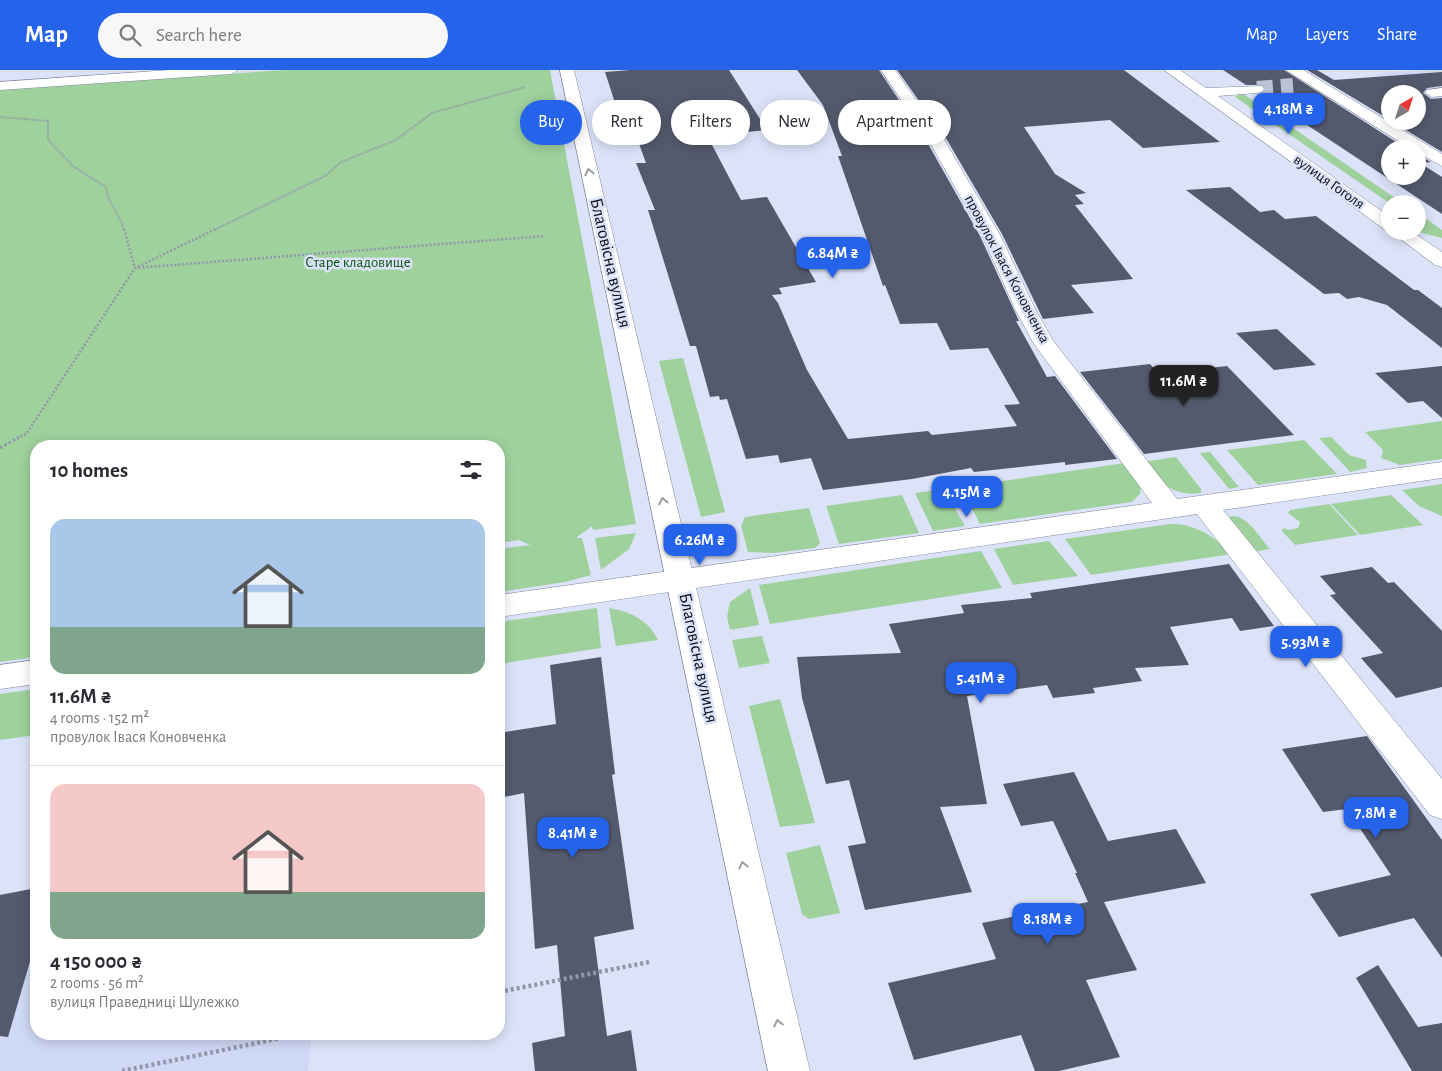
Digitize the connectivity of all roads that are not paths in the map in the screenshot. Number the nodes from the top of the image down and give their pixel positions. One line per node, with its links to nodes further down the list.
1 (231, 70): 7 (street)
2 (567, 70): 19 (street, Благовісна вулиця, one-way to 2)
3 (888, 70): 18 (street, провулок Івася Коновченка)
4 (1171, 70): 10 (street, вулиця Гоголя)
5 (1293, 70): 6 (street)
6 (1315, 84): 8 (street); 11 (street)
7 (0, 86)
8 (1293, 86)
9 (1257, 89): 10 (street)
10 (1203, 93): 12 (street, вулиця Гоголя)
11 (1442, 161)
12 (1381, 219)
13 (1417, 240): 14 (street)
14 (1433, 248): 15 (street)
15 (1442, 261)
16 (1442, 470): 17 (street)
17 (1204, 505): 18 (street); 23 (street)
18 (1170, 509): 19 (street)
19 (681, 580): 20 (street); 24 (street, Благовісна вулиця, one-way to 19)
20 (505, 605)
21 (30, 673): 22 (street)
22 (0, 677)
23 (1442, 804)
24 (789, 1071)

